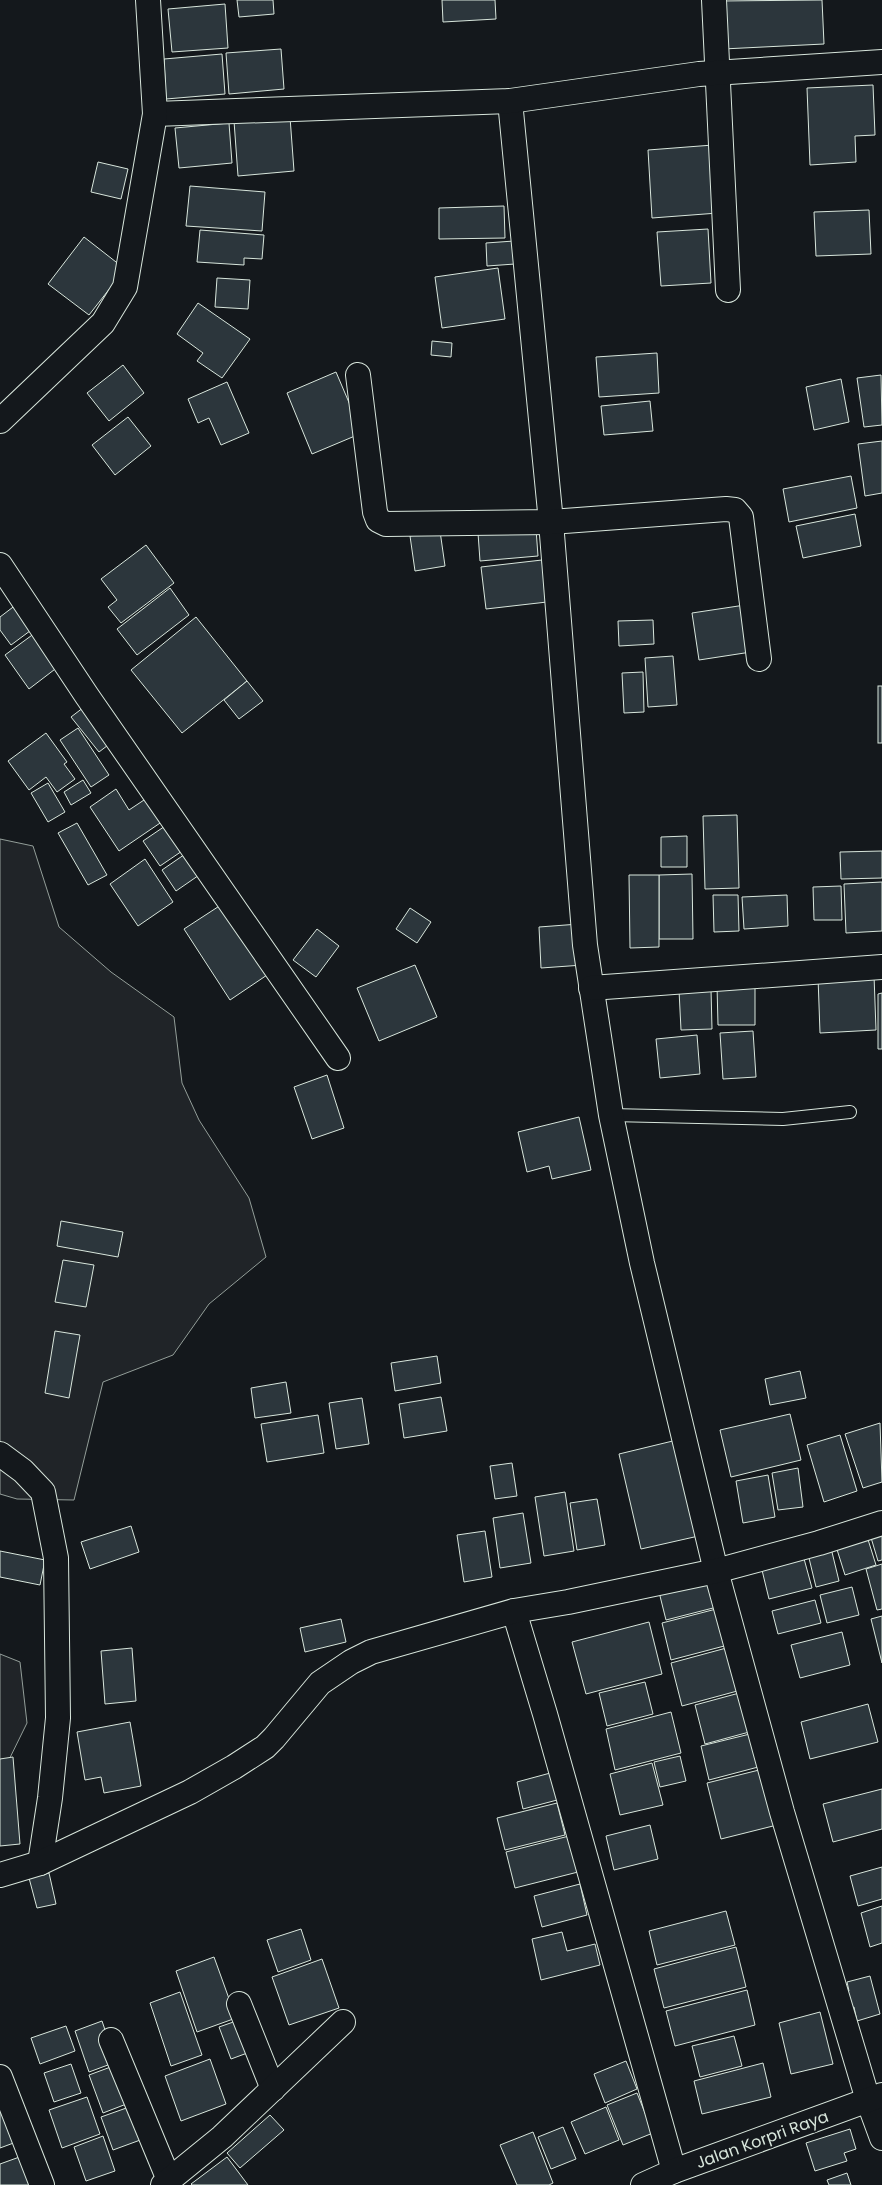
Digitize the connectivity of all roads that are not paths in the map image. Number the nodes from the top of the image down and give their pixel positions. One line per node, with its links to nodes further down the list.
1 (148, 0): 6 (street)
2 (714, 0): 4 (street)
3 (882, 62): 4 (street)
4 (718, 73): 5 (street); 7 (street)
5 (510, 100): 6 (street); 10 (street)
6 (155, 114): 9 (street)
7 (728, 290)
8 (358, 375): 10 (street)
9 (0, 421)
10 (551, 522): 12 (street); 14 (street)
11 (0, 565): 15 (street)
12 (759, 659)
13 (882, 967): 14 (street)
14 (591, 988): 17 (street)
15 (338, 1058)
16 (850, 1112): 17 (lane)
17 (611, 1115): 20 (street)
18 (0, 1454): 22 (street)
19 (882, 1524): 20 (street)
20 (716, 1571): 21 (street); 29 (street)
21 (514, 1611): 22 (street); 31 (street)
22 (40, 1863): 23 (street)
23 (0, 1875)
24 (239, 2004): 28 (street)
25 (343, 2022): 28 (street)
26 (111, 2040): 32 (street)
27 (0, 2077): 33 (street)
28 (272, 2089): 32 (street)
29 (875, 2098): 30 (street); 31 (street, Jalan Korpri Raya)
30 (882, 2138)
31 (674, 2171): 34 (street, Jalan Korpri Raya)
32 (166, 2183)
33 (42, 2185)
34 (643, 2185)

